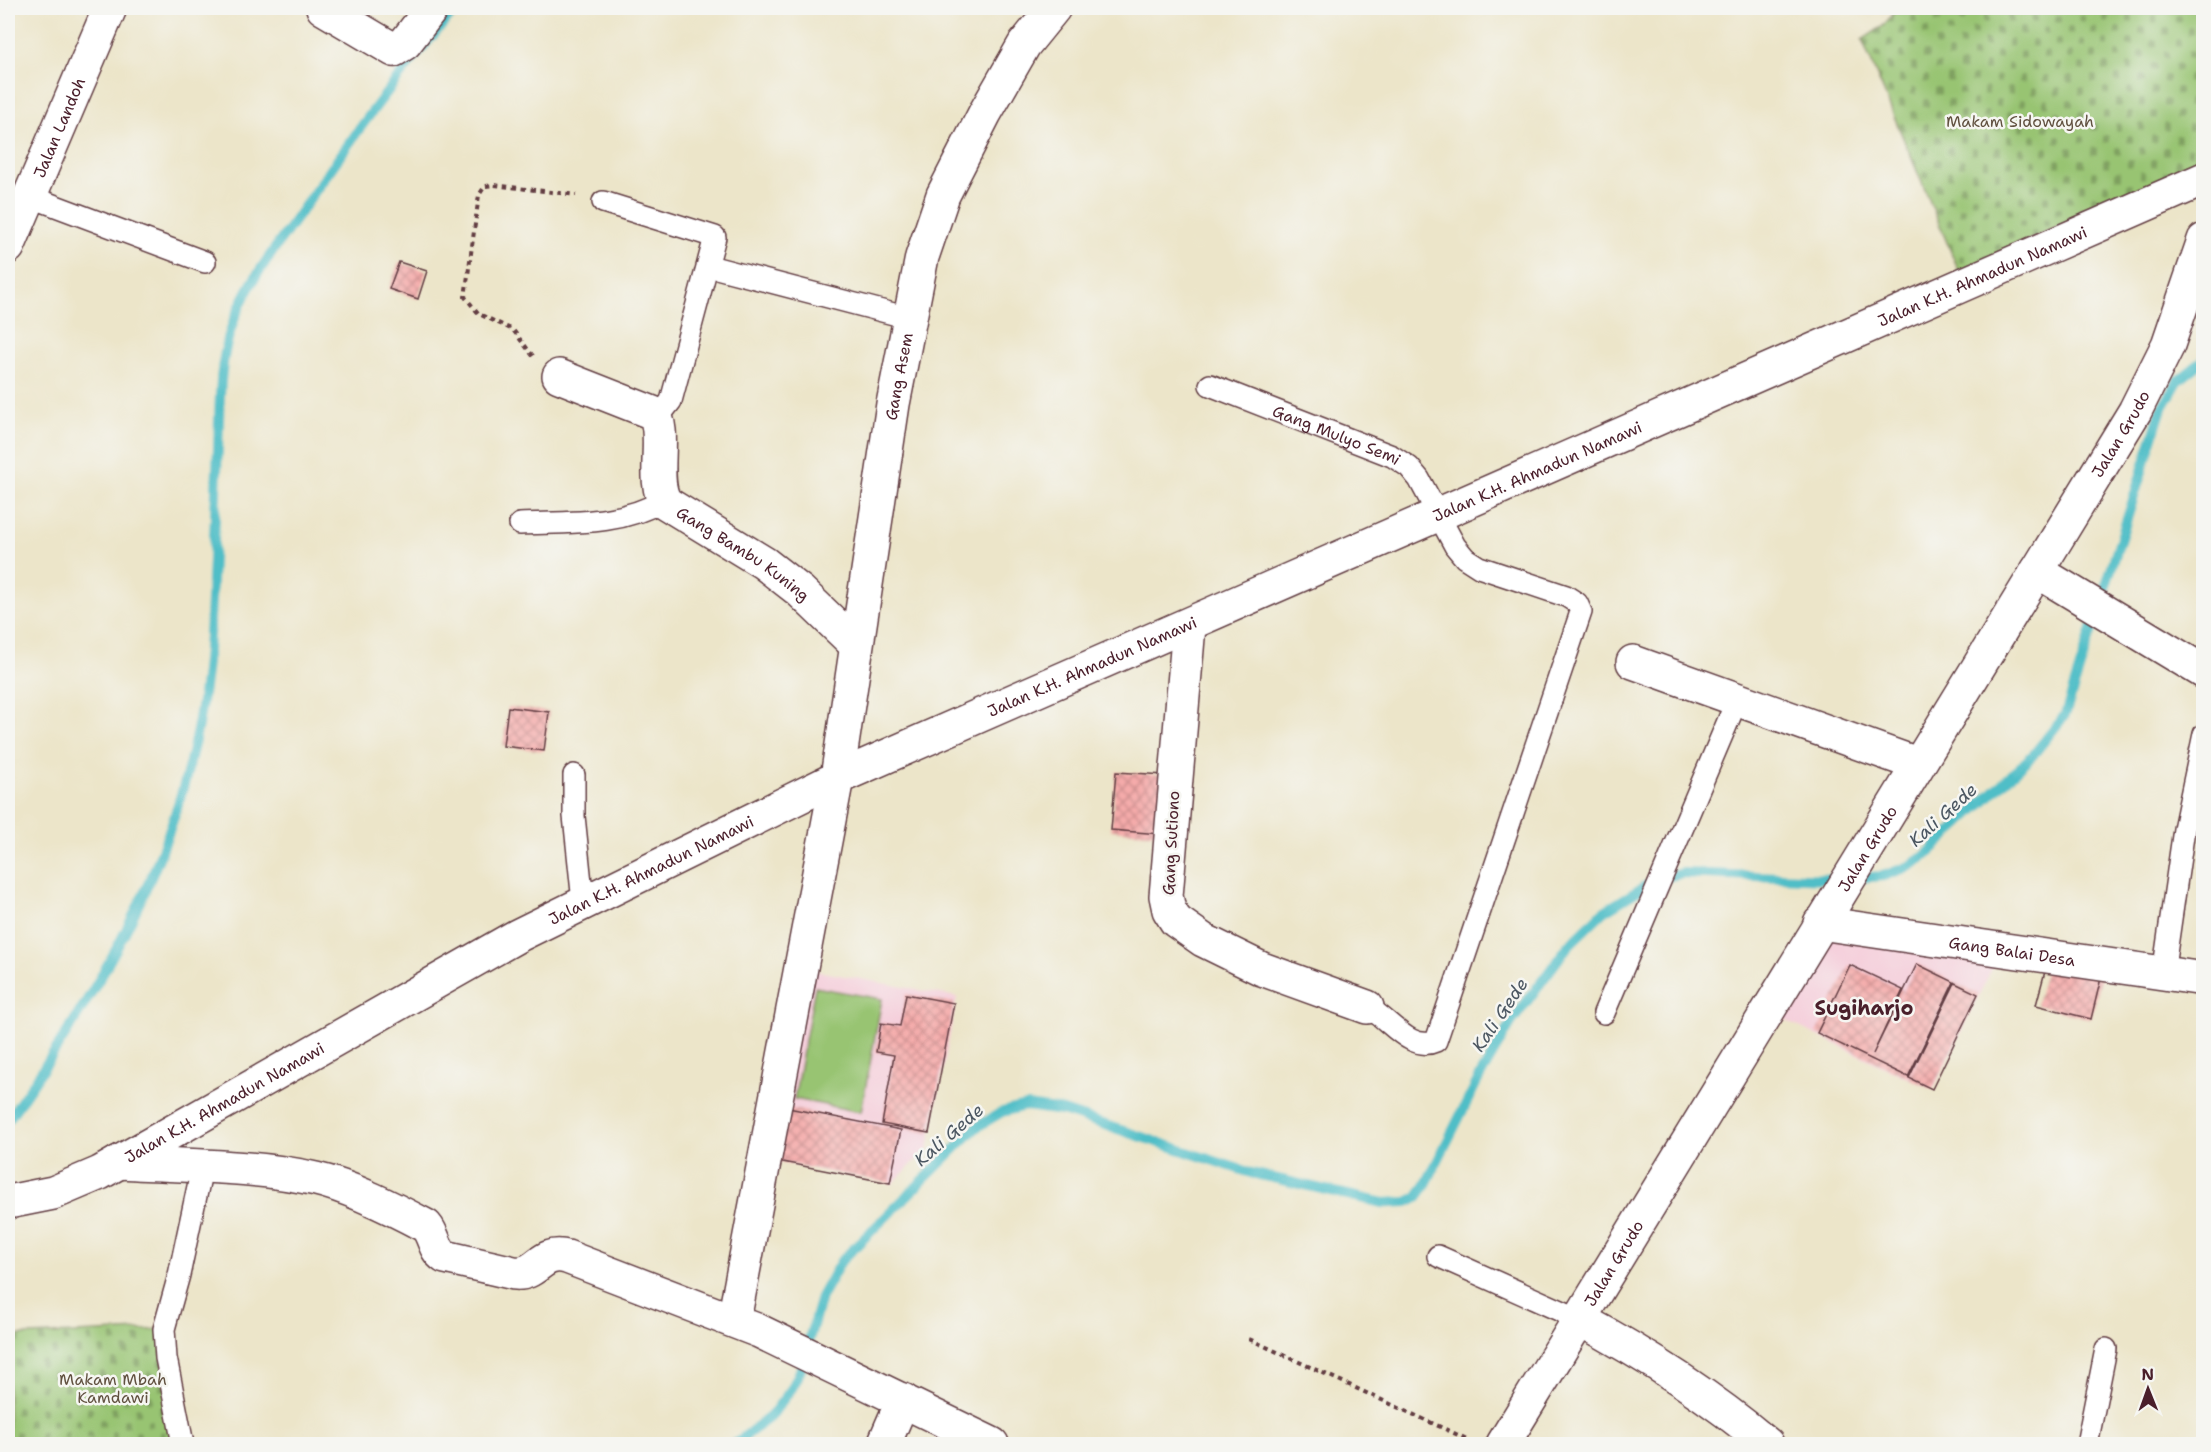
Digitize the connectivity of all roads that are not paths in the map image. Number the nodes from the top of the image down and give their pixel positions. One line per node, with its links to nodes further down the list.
1 (110, 8): 6 (street, Jalan Landoh)
2 (323, 8): 3 (street)
3 (432, 8)
4 (1054, 8): 12 (street, Gang Asem)
5 (2204, 179): 17 (street, Jalan K.H. Ahmadun Namawi)
6 (29, 196): 9 (street, Jalan Landoh); 10 (lane)
7 (603, 202): 11 (lane)
8 (2204, 240): 19 (street, Jalan Grudo)
9 (8, 247)
10 (205, 262)
11 (709, 266): 12 (lane); 15 (lane)
12 (909, 318): 21 (street, Gang Asem)
13 (559, 376): 15 (street)
14 (1210, 385): 17 (lane, Gang Mulyo Semi)
15 (656, 420): 16 (street, Gang Bambu Kuning)
16 (664, 500): 18 (lane); 21 (street, Gang Bambu Kuning)
17 (1439, 516): 20 (street, Jalan K.H. Ahmadun Namawi); 33 (lane, Gang Mulyo Semi)
18 (520, 524)
19 (2037, 571): 23 (street); 26 (street, Jalan Grudo)
20 (1189, 626): 28 (street, Jalan K.H. Ahmadun Namawi); 33 (street, Gang Sutiono)
21 (855, 644): 28 (street, Gang Asem)
22 (1633, 662): 24 (street)
23 (2204, 672)
24 (1737, 700): 26 (street); 34 (lane)
25 (2204, 734): 31 (lane)
26 (1917, 764): 30 (street, Jalan Grudo)
27 (573, 776): 29 (lane)
28 (837, 778): 29 (street, Jalan K.H. Ahmadun Namawi); 40 (street, Gang Asem)
29 (583, 902): 35 (street, Jalan K.H. Ahmadun Namawi)
30 (1828, 910): 31 (street, Gang Balai Desa); 39 (street, Jalan Grudo)
31 (2163, 974): 32 (street, Gang Balai Desa)
32 (2204, 979)
33 (1367, 1007)
34 (1604, 1013)
35 (119, 1162): 36 (street); 37 (street, Jalan K.H. Ahmadun Namawi)
36 (202, 1168): 40 (street); 43 (lane)
37 (8, 1202)
38 (1438, 1256): 39 (lane)
39 (1578, 1319): 46 (street, Jalan Grudo); 47 (street)
40 (734, 1320): 42 (street)
41 (2106, 1349): 48 (lane)
42 (903, 1400): 44 (street); 45 (street)
43 (183, 1444)
44 (884, 1444)
45 (992, 1444)
46 (1503, 1444)
47 (1767, 1444)
48 (2088, 1444)

